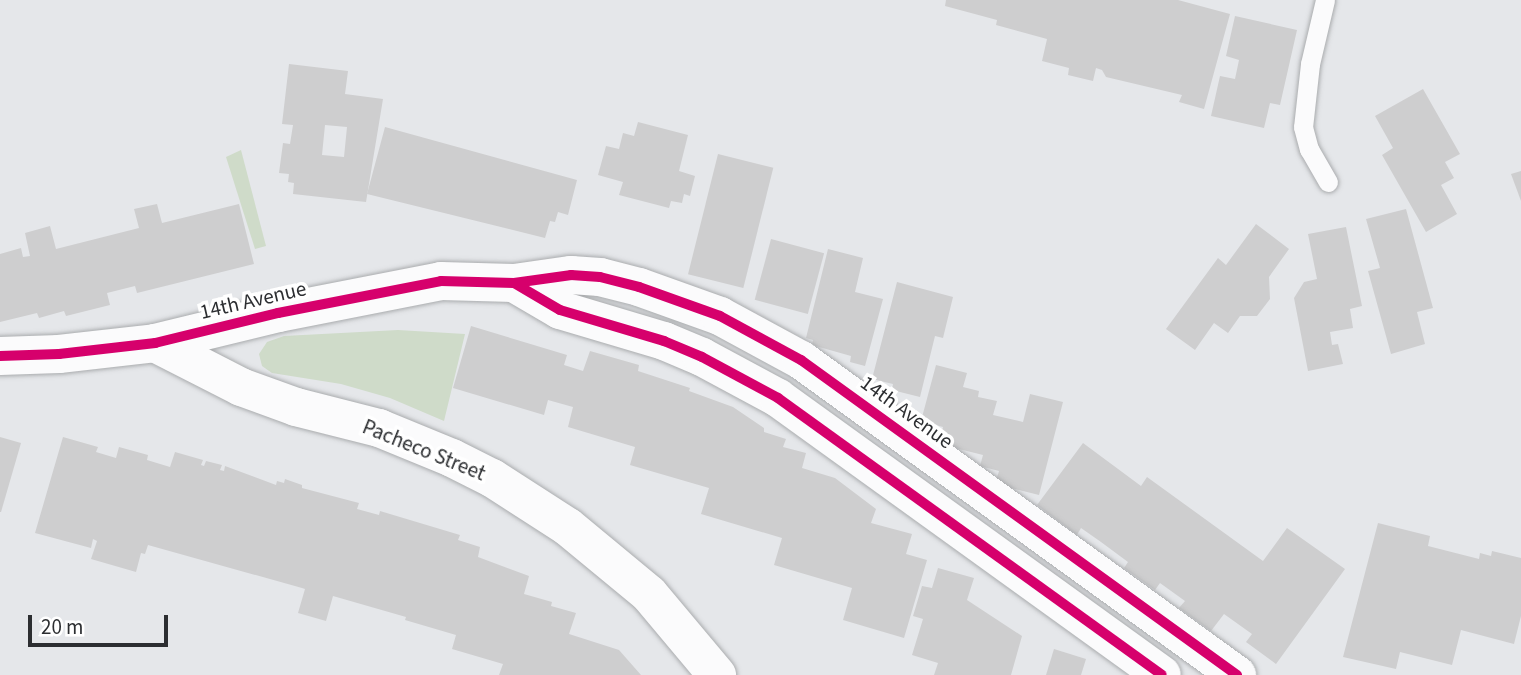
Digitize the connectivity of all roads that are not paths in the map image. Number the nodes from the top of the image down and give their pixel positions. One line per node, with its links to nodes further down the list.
1 (1325, 0): 2 (lane)
2 (1328, 182)
3 (514, 283): 4 (street, 14th Avenue); 7 (street, 14th Avenue); 8 (street, 14th Avenue)
4 (155, 343): 5 (street, 14th Avenue); 6 (street, Pacheco Street)
5 (0, 356)
6 (717, 675)
7 (1161, 675)
8 (1237, 675)

